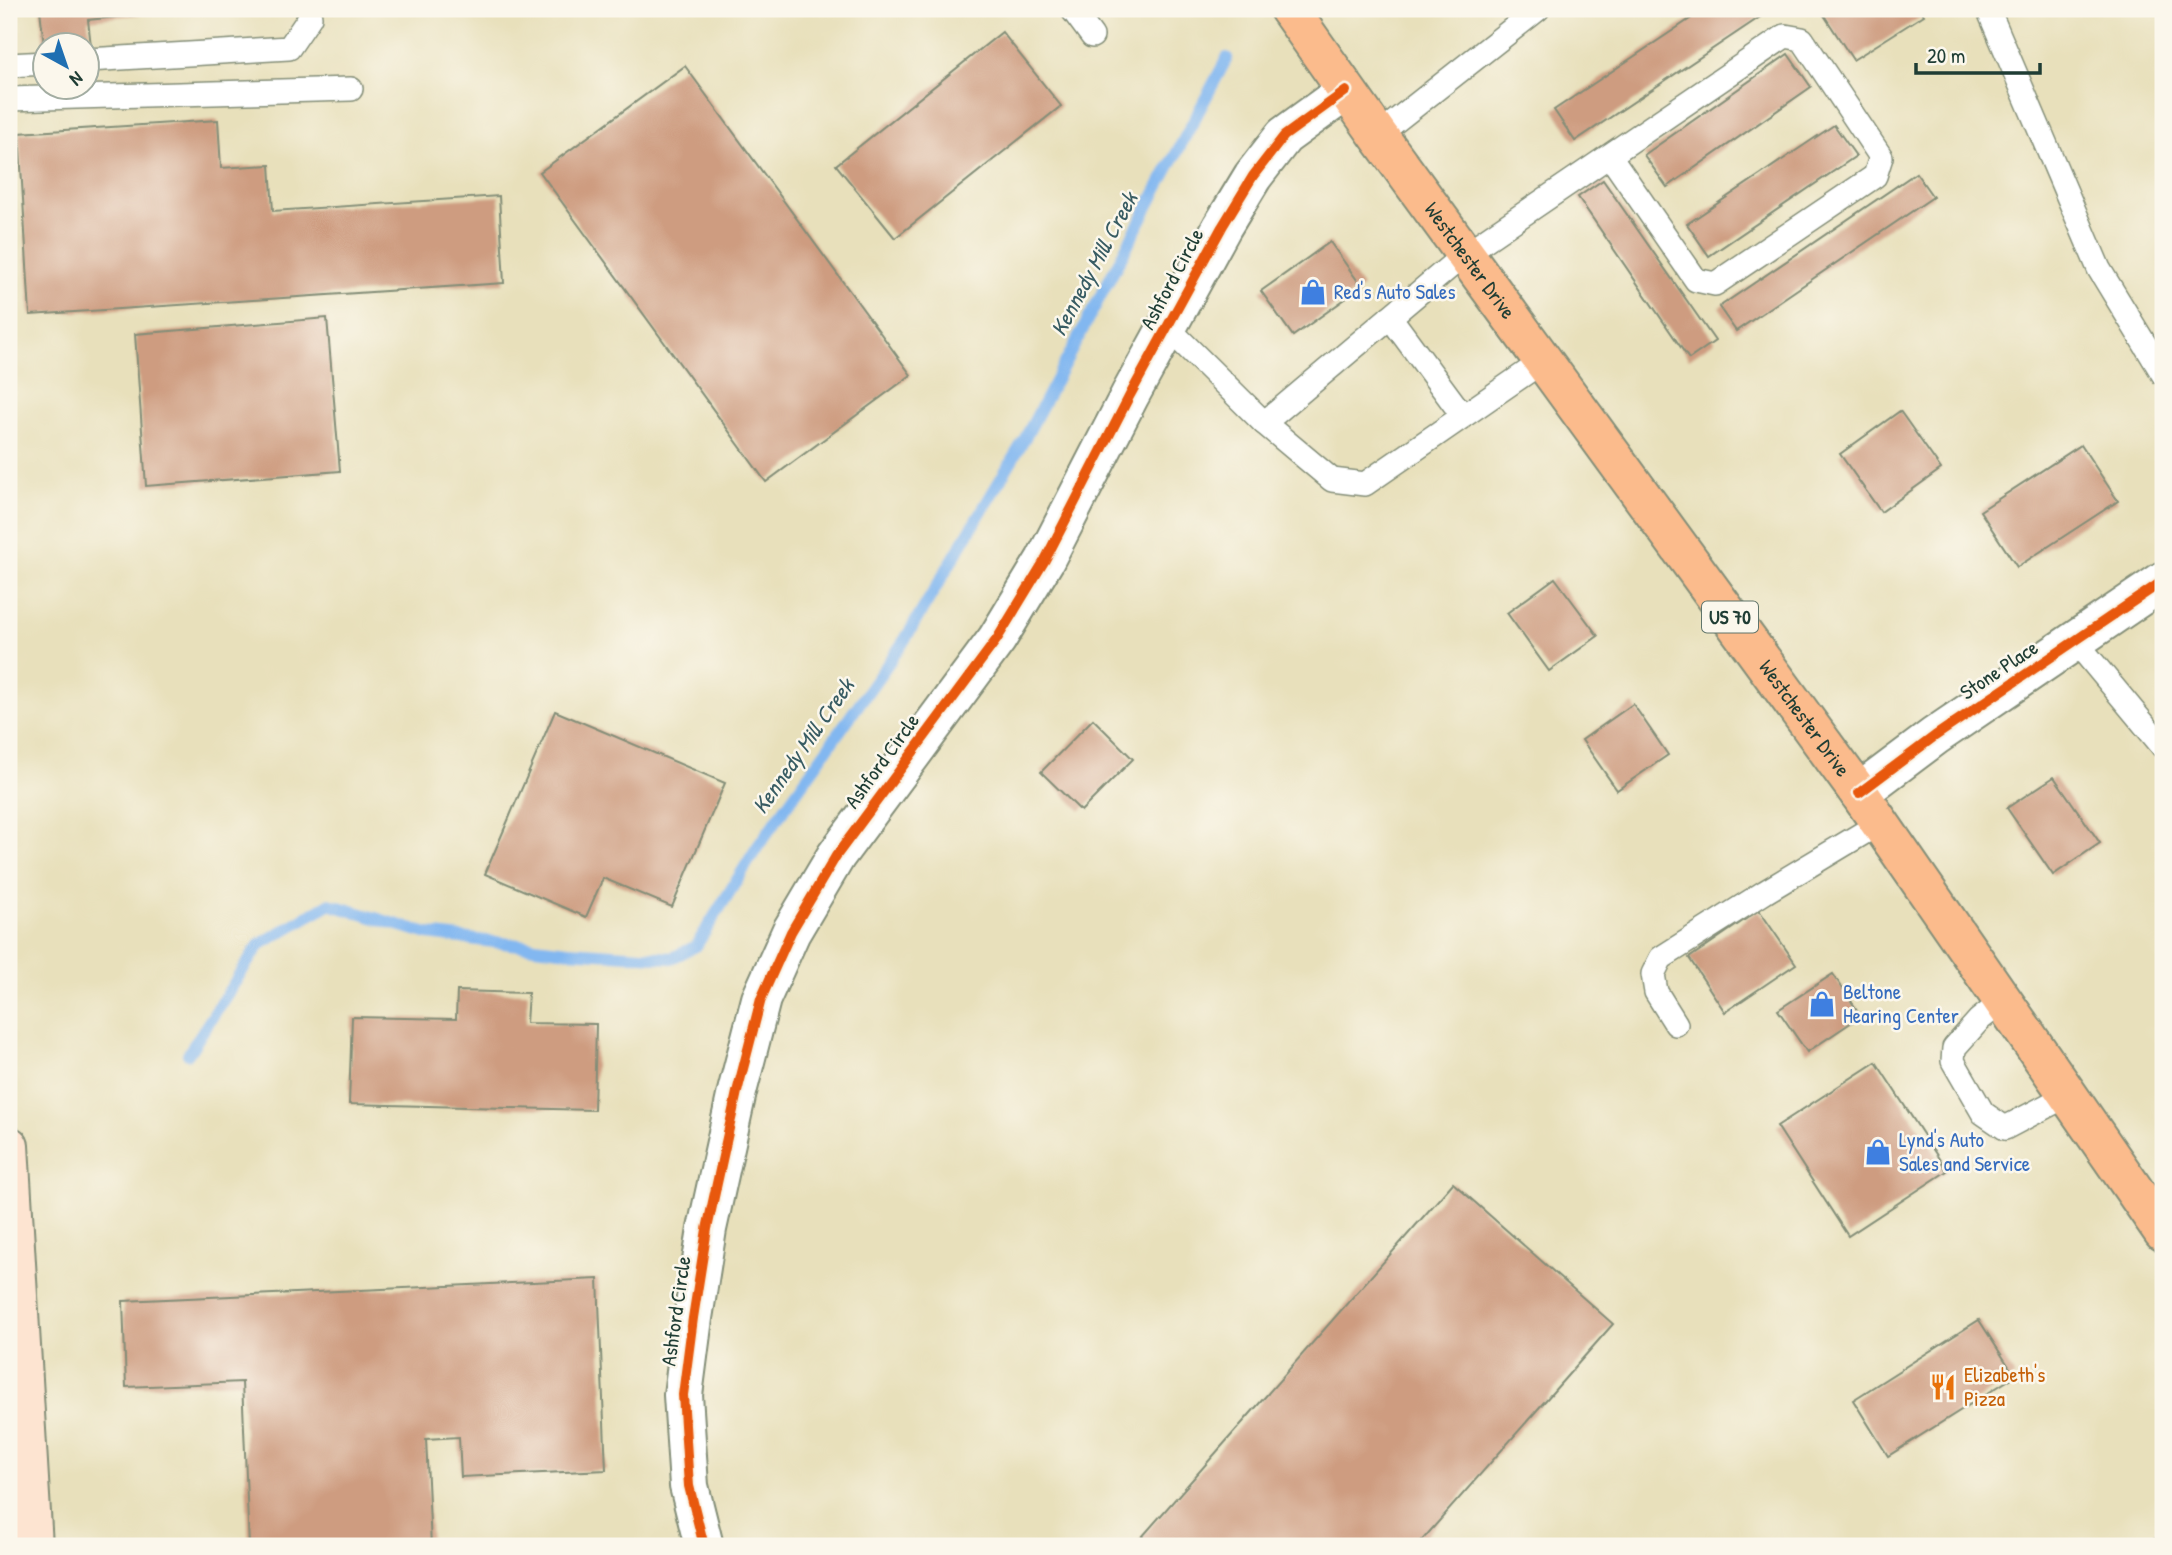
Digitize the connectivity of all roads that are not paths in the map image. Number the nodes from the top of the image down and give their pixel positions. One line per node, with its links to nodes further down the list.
1 (309, 9): 7 (lane)
2 (1072, 9): 6 (lane)
3 (1289, 9): 11 (main road, Westchester Drive / US 70)
4 (1538, 9): 13 (lane)
5 (1988, 9): 19 (lane)
6 (1092, 36)
7 (102, 59)
8 (32, 64): 9 (lane)
9 (9, 65)
10 (351, 89): 12 (lane)
11 (1346, 91): 13 (main road, Westchester Drive / US 70); 17 (street, Ashford Circle)
12 (9, 99)
13 (1378, 135): 15 (main road, Westchester Drive / US 70)
14 (1610, 156): 14 (lane); 15 (lane)
15 (1465, 254): 16 (lane); 18 (main road, Westchester Drive / US 70)
16 (1390, 317): 20 (lane); 21 (lane)
17 (1168, 328): 21 (lane); 33 (street, Ashford Circle)
18 (1543, 361): 20 (lane); 25 (main road, Westchester Drive / US 70)
19 (2163, 374)
20 (1463, 416): 21 (lane)
21 (1264, 423)
22 (2163, 581): 23 (street, Stone Place)
23 (2076, 642): 24 (lane); 25 (street, Stone Place)
24 (2163, 747)
25 (1859, 793): 26 (main road, Westchester Drive / US 70)
26 (1880, 823): 27 (main road, Westchester Drive / US 70); 28 (lane)
27 (2003, 1001): 29 (main road, Westchester Drive / US 70); 29 (lane)
28 (1676, 1024)
29 (2068, 1095): 31 (main road, Westchester Drive / US 70)
30 (9, 1146): 32 (main road)
31 (2163, 1232)
32 (33, 1546)
33 (704, 1546)

